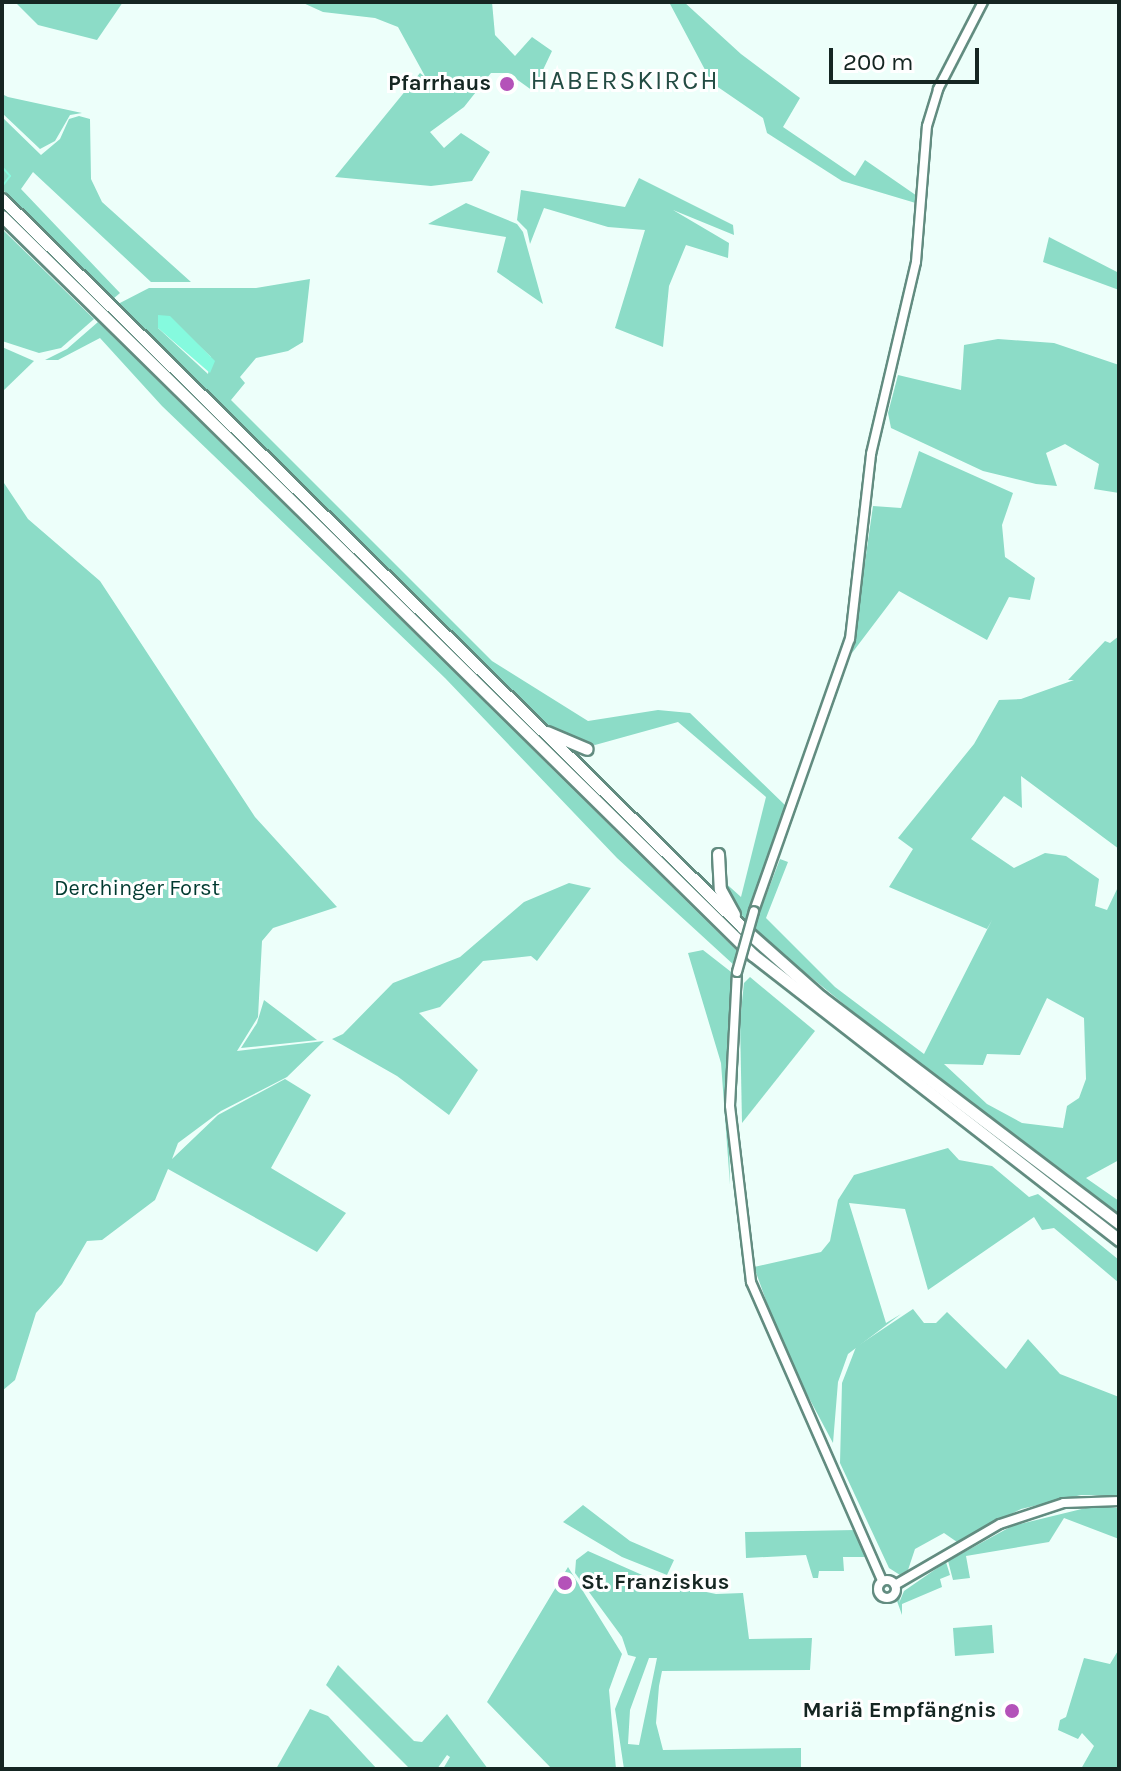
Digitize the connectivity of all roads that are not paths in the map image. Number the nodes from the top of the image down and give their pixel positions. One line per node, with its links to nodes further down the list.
1 (983, 2): 11 (main road, bridge)
2 (2, 199): 4 (highway)
3 (2, 216): 9 (highway)
4 (533, 724): 5 (highway); 7 (highway)
5 (587, 749)
6 (718, 854): 7 (highway)
7 (743, 928): 8 (highway)
8 (1119, 1223)
9 (1119, 1240)
10 (1119, 1501): 12 (main road)
11 (882, 1580): 12 (main road); 12 (main road)
12 (895, 1585)

